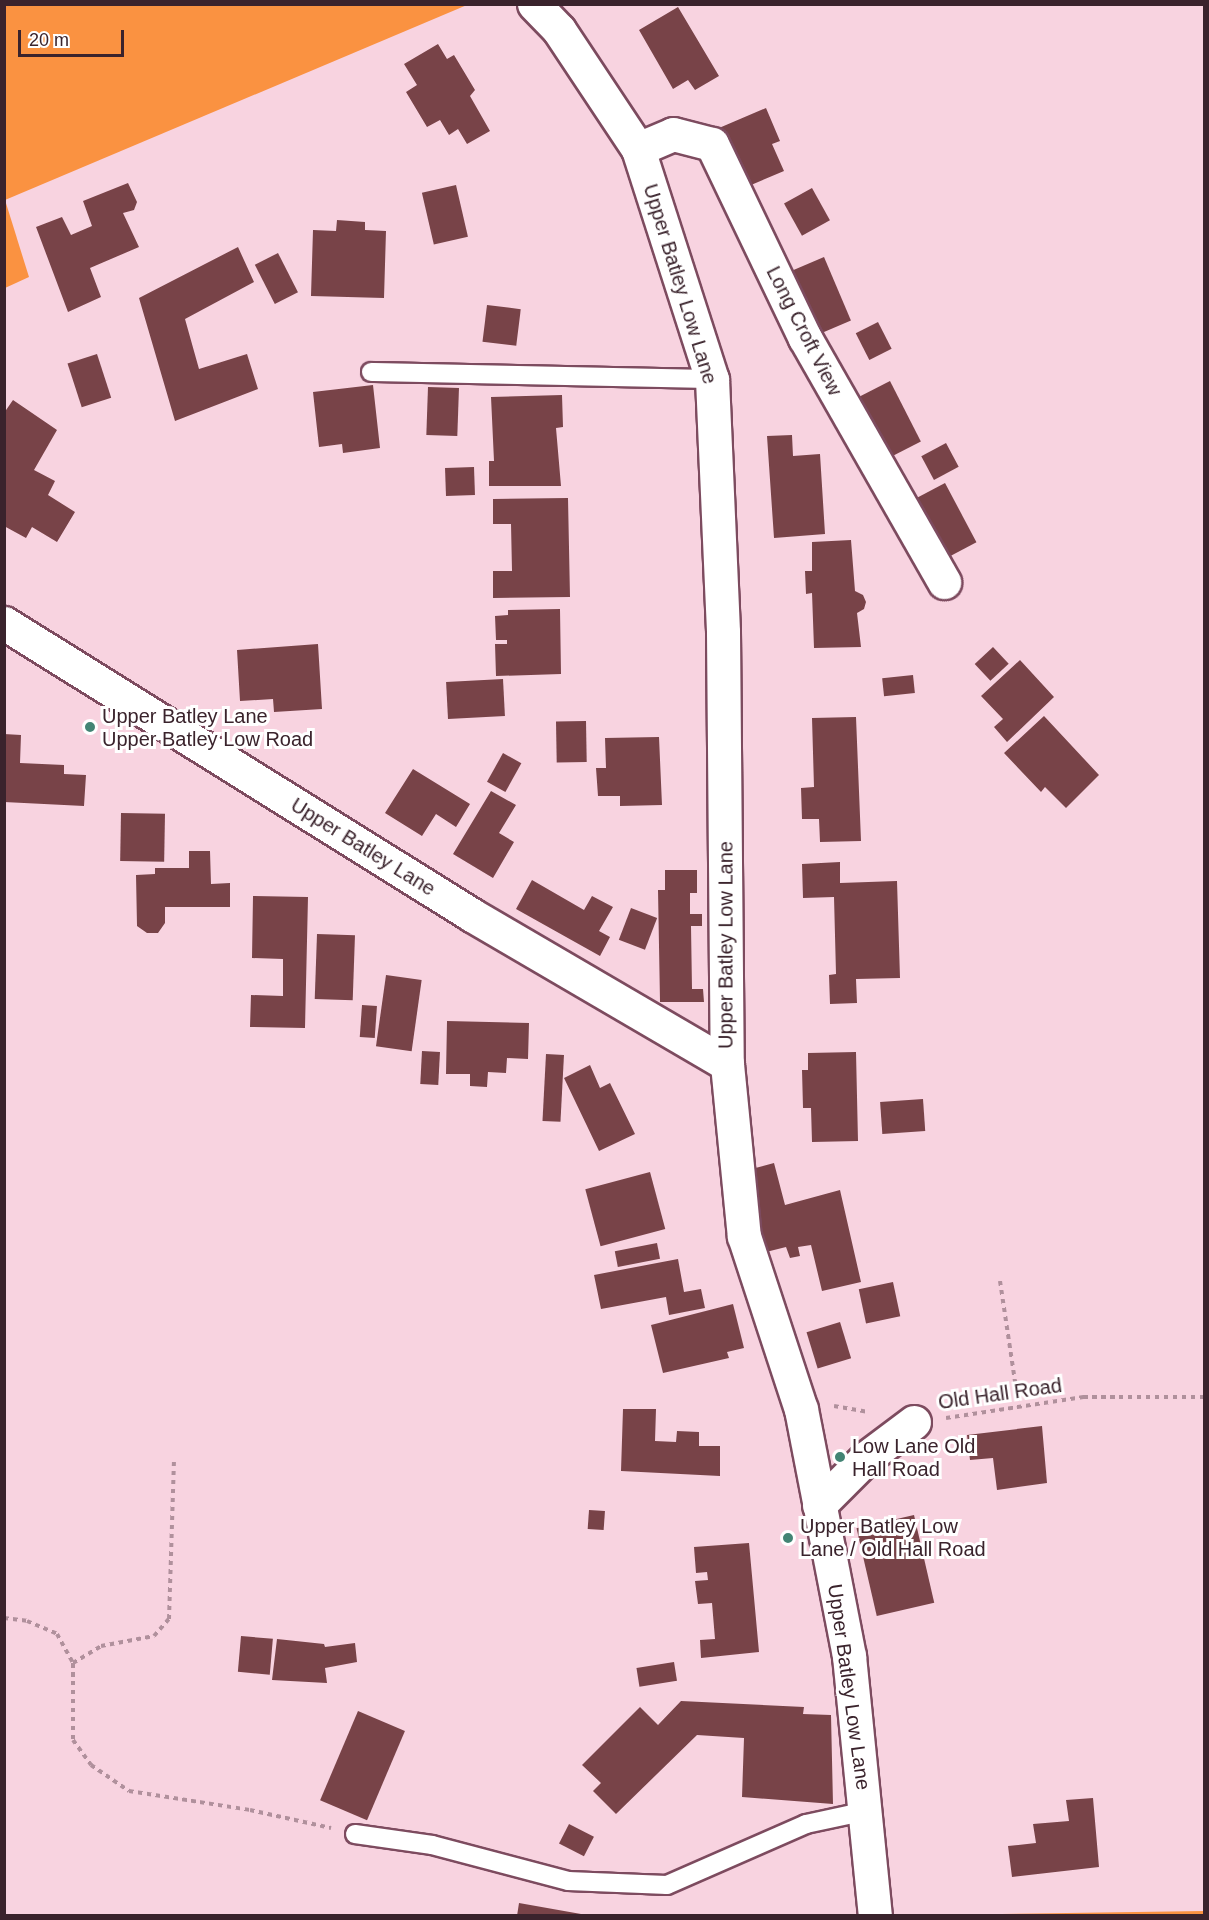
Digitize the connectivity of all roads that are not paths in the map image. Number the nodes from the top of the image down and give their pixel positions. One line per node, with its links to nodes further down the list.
1 (534, 4): 2 (street, Upper Batley Low Lane)
2 (638, 149): 4 (street, Upper Batley Low Lane); 5 (street, Long Croft View)
3 (370, 372): 4 (lane)
4 (712, 379): 7 (street, Upper Batley Low Lane)
5 (944, 582)
6 (4, 623): 7 (street, Upper Batley Lane)
7 (727, 1064): 9 (street, Upper Batley Low Lane)
8 (914, 1422): 9 (street)
9 (819, 1505): 10 (street, Upper Batley Low Lane)
10 (866, 1811): 11 (lane); 12 (street, Upper Batley Low Lane)
11 (355, 1834)
12 (875, 1916)

